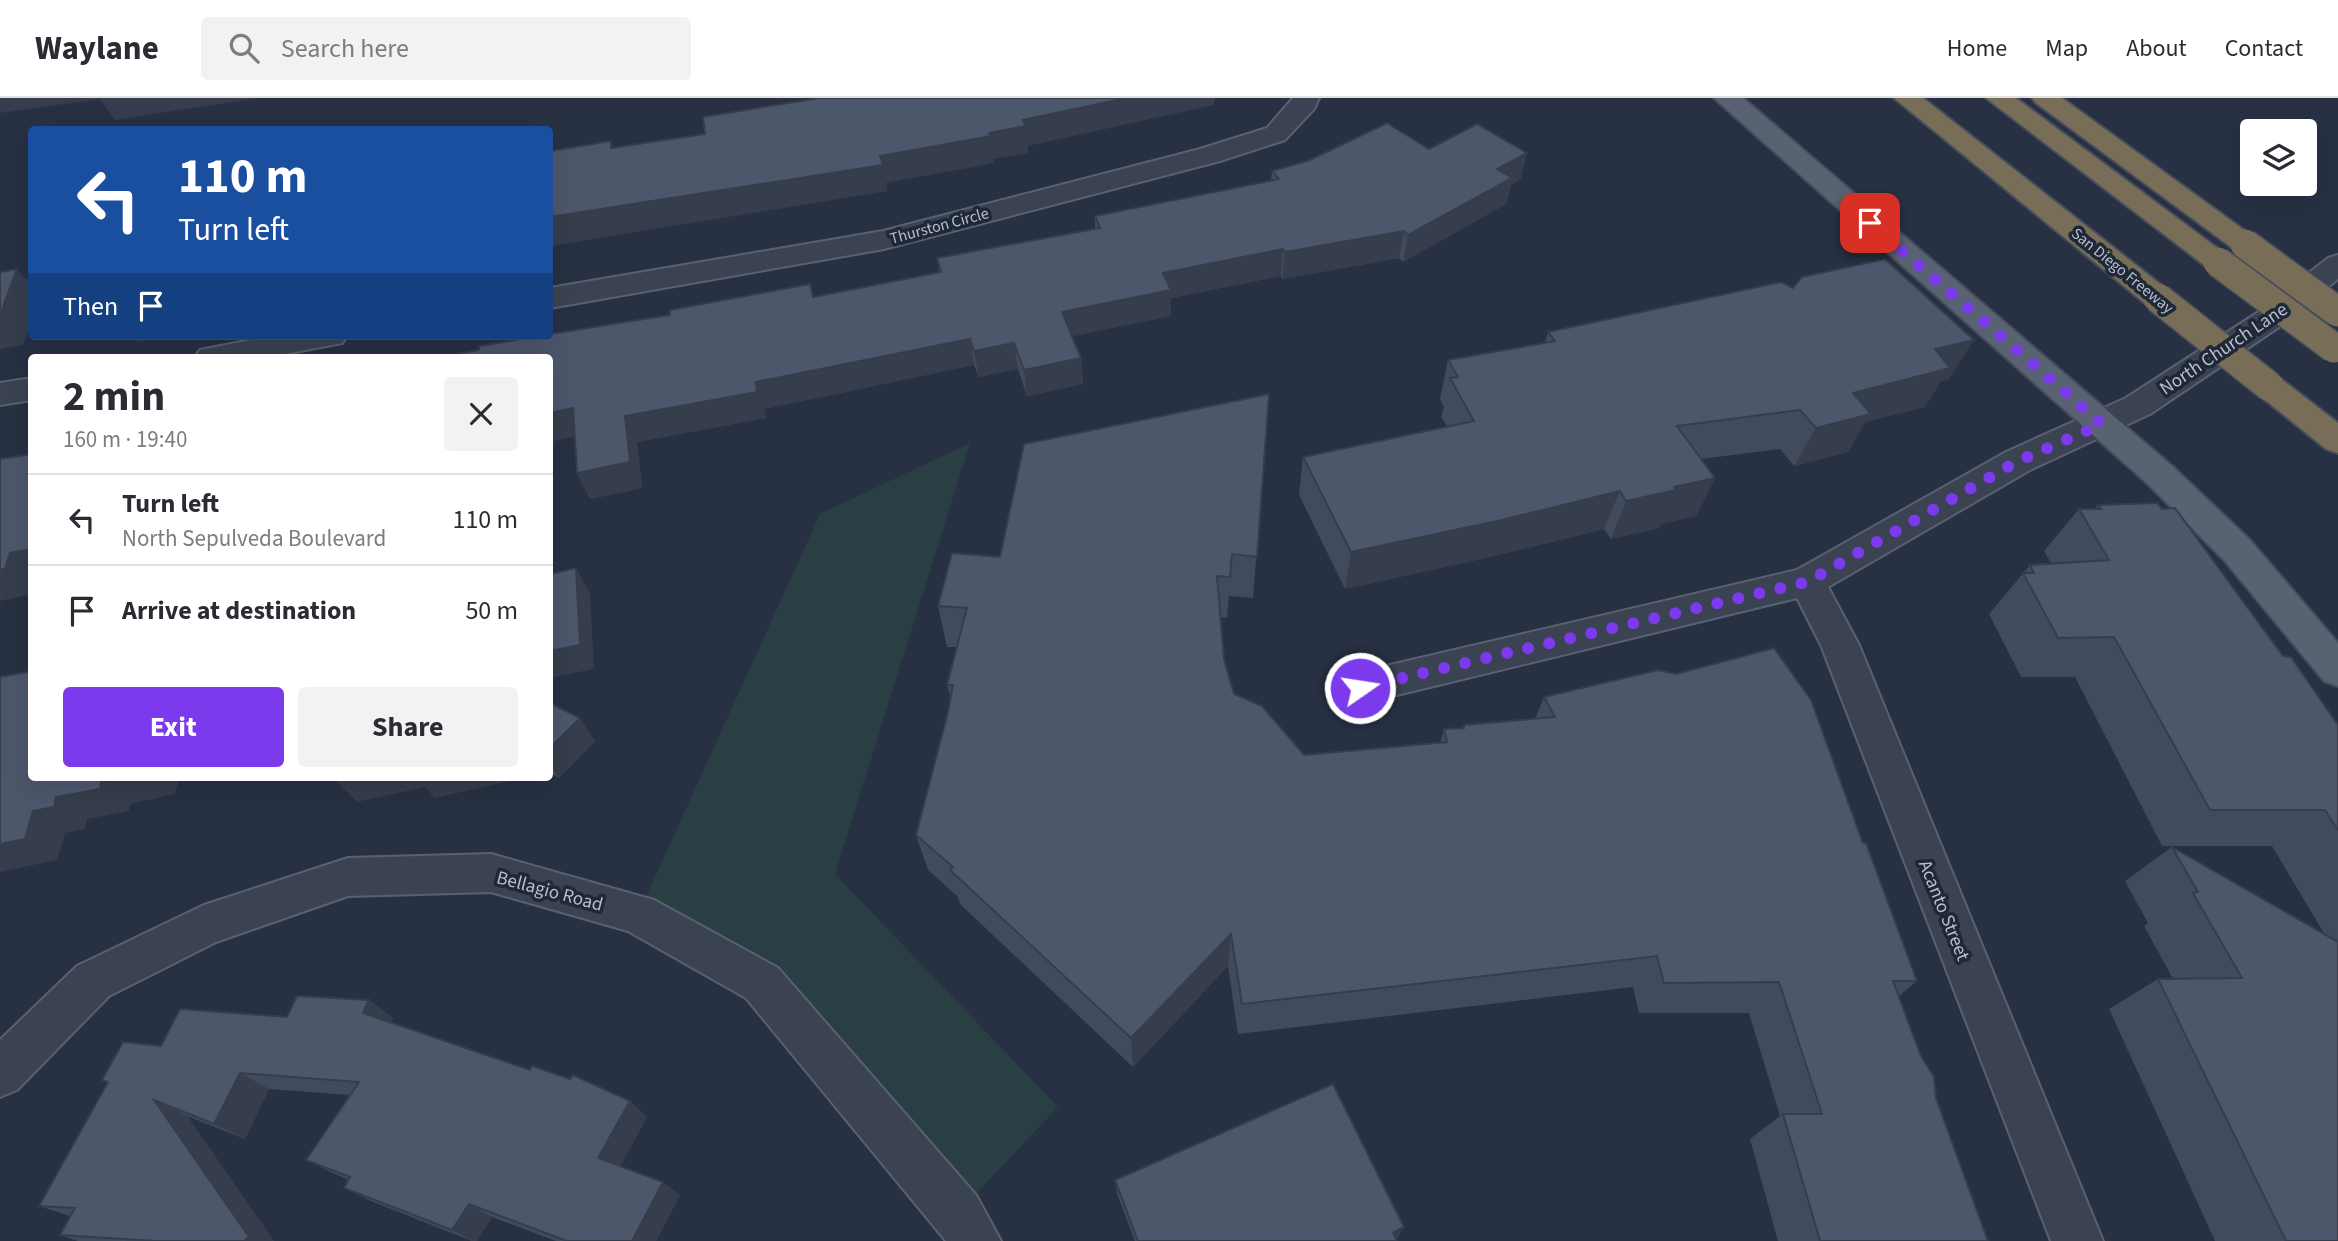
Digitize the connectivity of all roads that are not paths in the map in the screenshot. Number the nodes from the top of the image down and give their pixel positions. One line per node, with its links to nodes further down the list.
1 (1306, 98): 7 (street, Thurston Circle)
2 (1727, 98): 14 (main road)
3 (1907, 98): 15 (highway, San Diego Freeway, bridge)
4 (1999, 98): 10 (highway, bridge)
5 (2045, 98): 8 (highway, bridge)
6 (2338, 264): 14 (street, North Church Lane)
7 (553, 297)
8 (2338, 312)
9 (308, 340): 11 (street)
10 (2336, 349)
11 (228, 354)
12 (28, 389): 13 (street)
13 (0, 394)
14 (2102, 424): 16 (street, North Church Lane); 17 (main road)
15 (2338, 441)
16 (1807, 582): 18 (street, North Church Lane); 21 (street, Acanto Street)
17 (2338, 670)
18 (1360, 688)
19 (0, 1073): 20 (street, Bellagio Road)
20 (975, 1241)
21 (2077, 1241)

